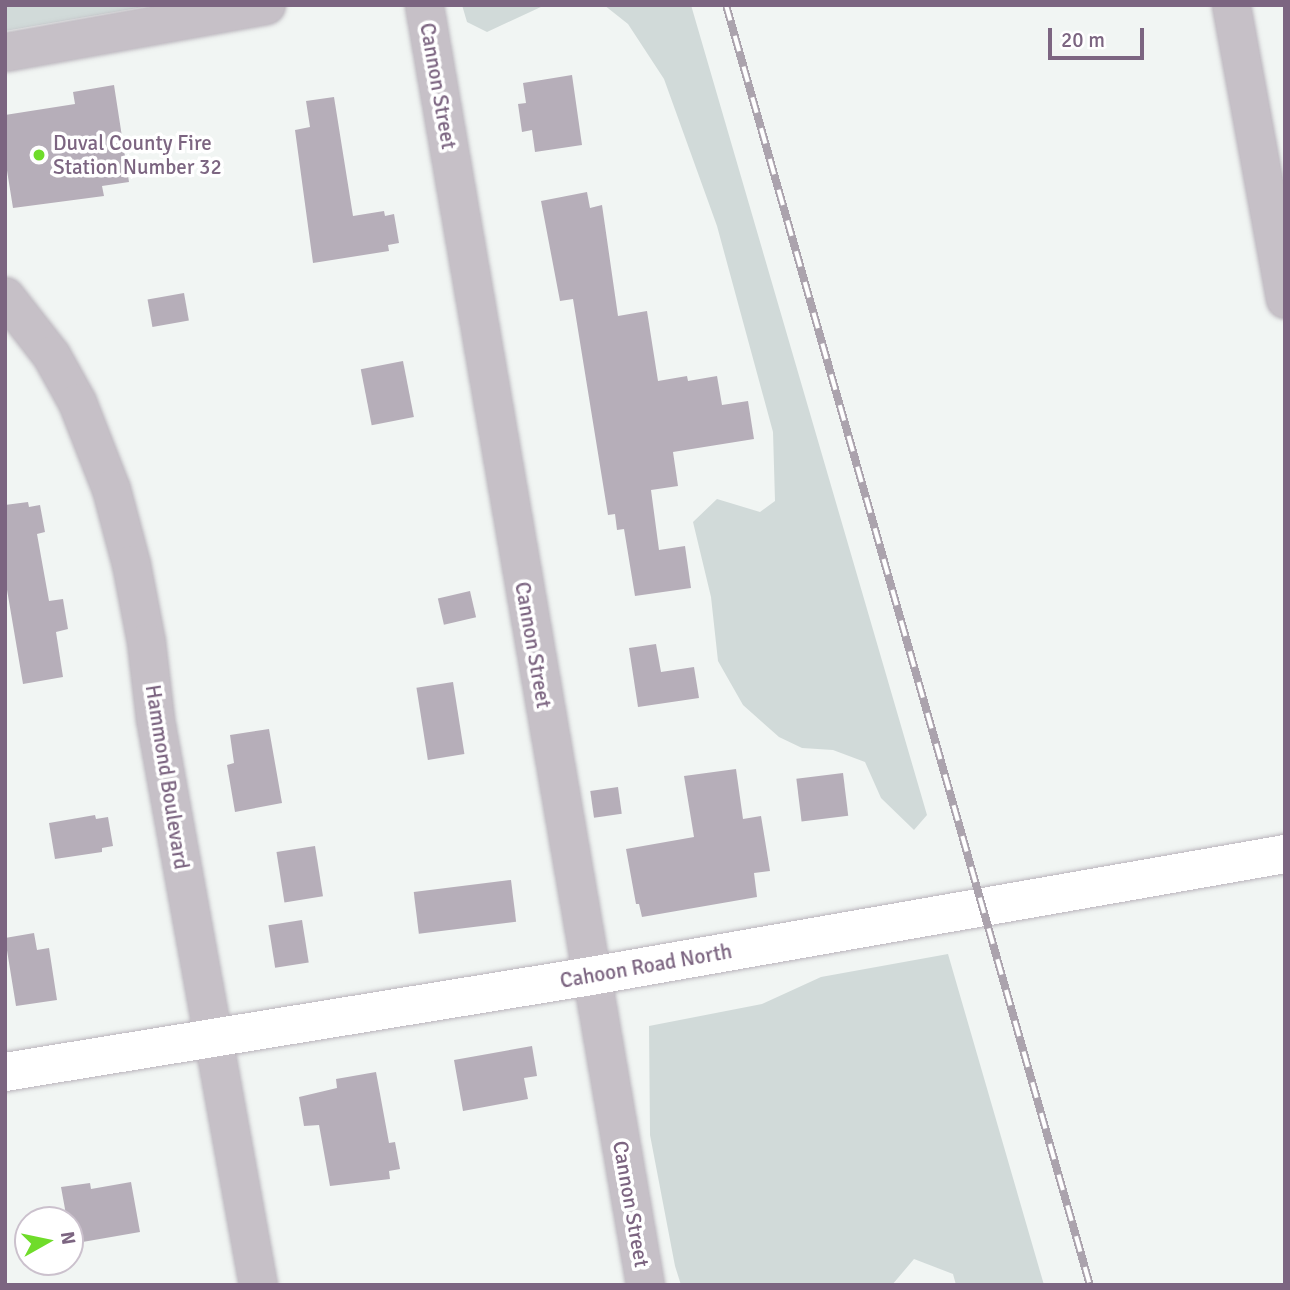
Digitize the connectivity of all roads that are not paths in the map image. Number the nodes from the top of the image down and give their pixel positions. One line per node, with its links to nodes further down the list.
1 (266, 5): 4 (street)
2 (424, 5): 8 (street, Cannon Street)
3 (1231, 5): 6 (street)
4 (5, 52)
5 (5, 296): 9 (street, Hammond Boulevard)
6 (1285, 299)
7 (1285, 854): 8 (main road, Cahoon Road North)
8 (591, 976): 9 (main road, Cahoon Road North); 12 (street, Cannon Street)
9 (212, 1038): 10 (main road, Cahoon Road North); 11 (street, Hammond Boulevard)
10 (5, 1072)
11 (258, 1285)
12 (645, 1285)

